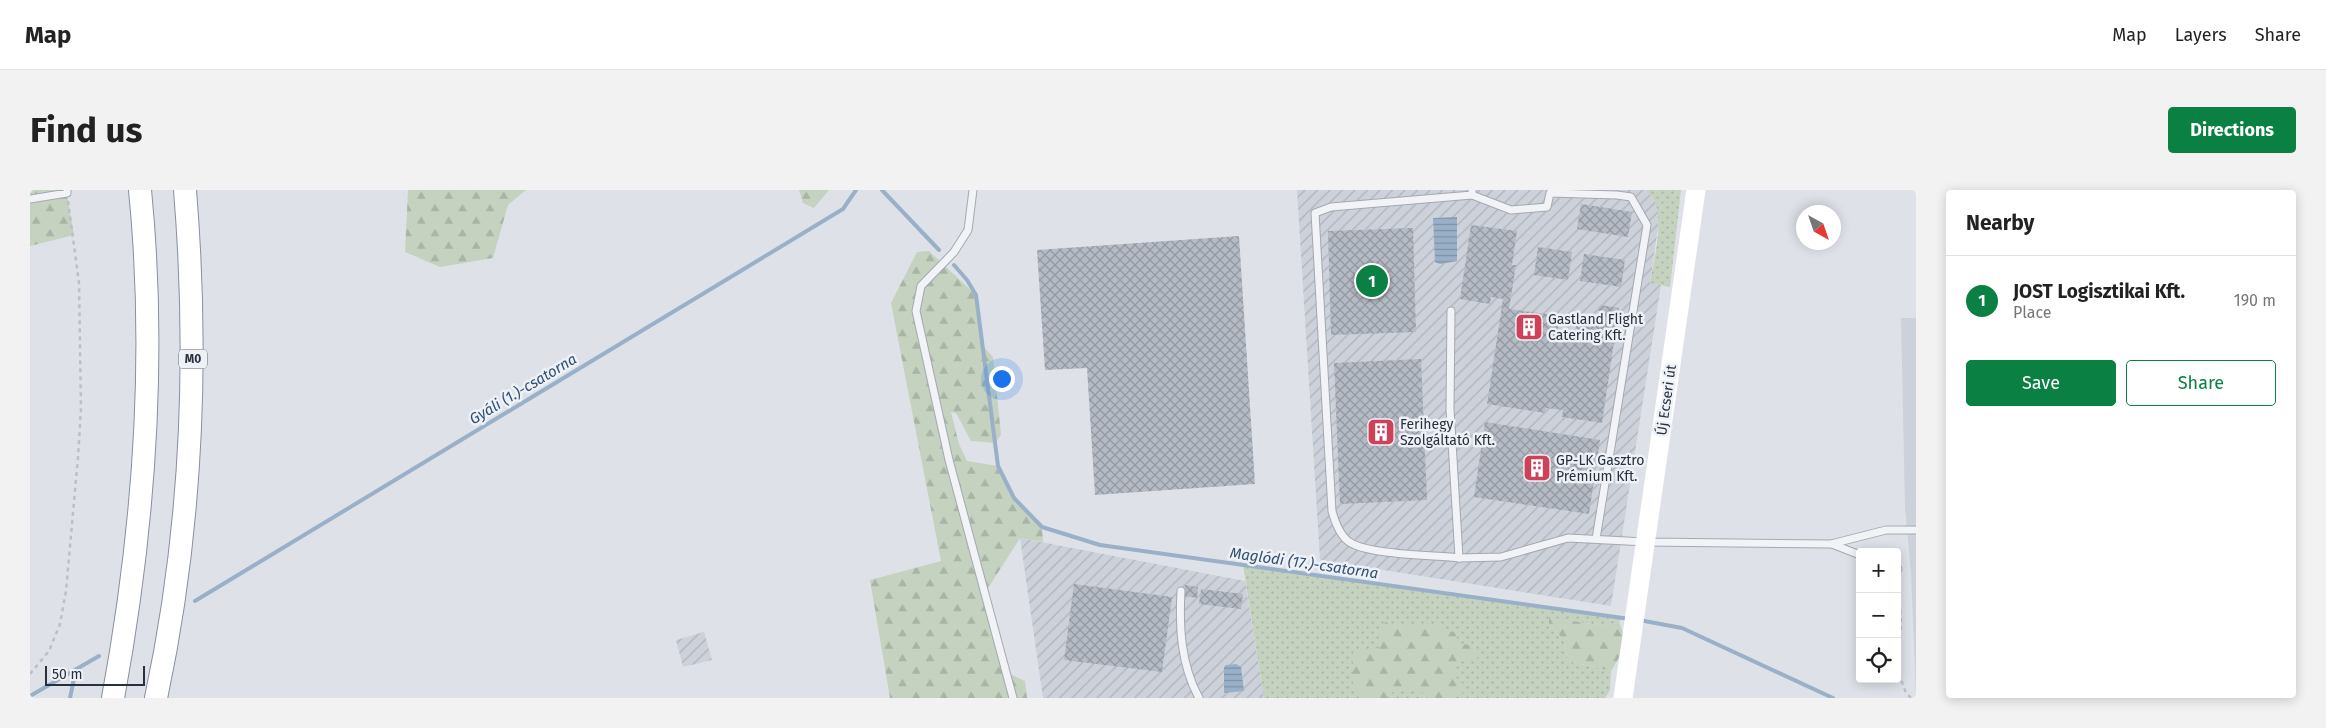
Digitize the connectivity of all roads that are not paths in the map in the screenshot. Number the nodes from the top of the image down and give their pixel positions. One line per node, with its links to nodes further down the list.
1 (140, 190): 16 (highway)
2 (185, 190): 17 (highway, M0)
3 (973, 190): 18 (lane)
4 (1696, 190): 11 (main road, Új Ecseri út)
5 (67, 192): 7 (lane)
6 (1472, 193): 10 (lane); 14 (lane)
7 (30, 200)
8 (1451, 311): 14 (lane)
9 (1916, 530): 12 (lane)
10 (1596, 539): 11 (lane); 14 (lane)
11 (1646, 542): 12 (lane); 20 (main road, Új Ecseri út)
12 (1831, 544): 13 (lane)
13 (1856, 553)
14 (1458, 558)
15 (1181, 591): 19 (lane)
16 (114, 698)
17 (156, 698)
18 (1013, 698)
19 (1199, 698)
20 (1624, 698)

